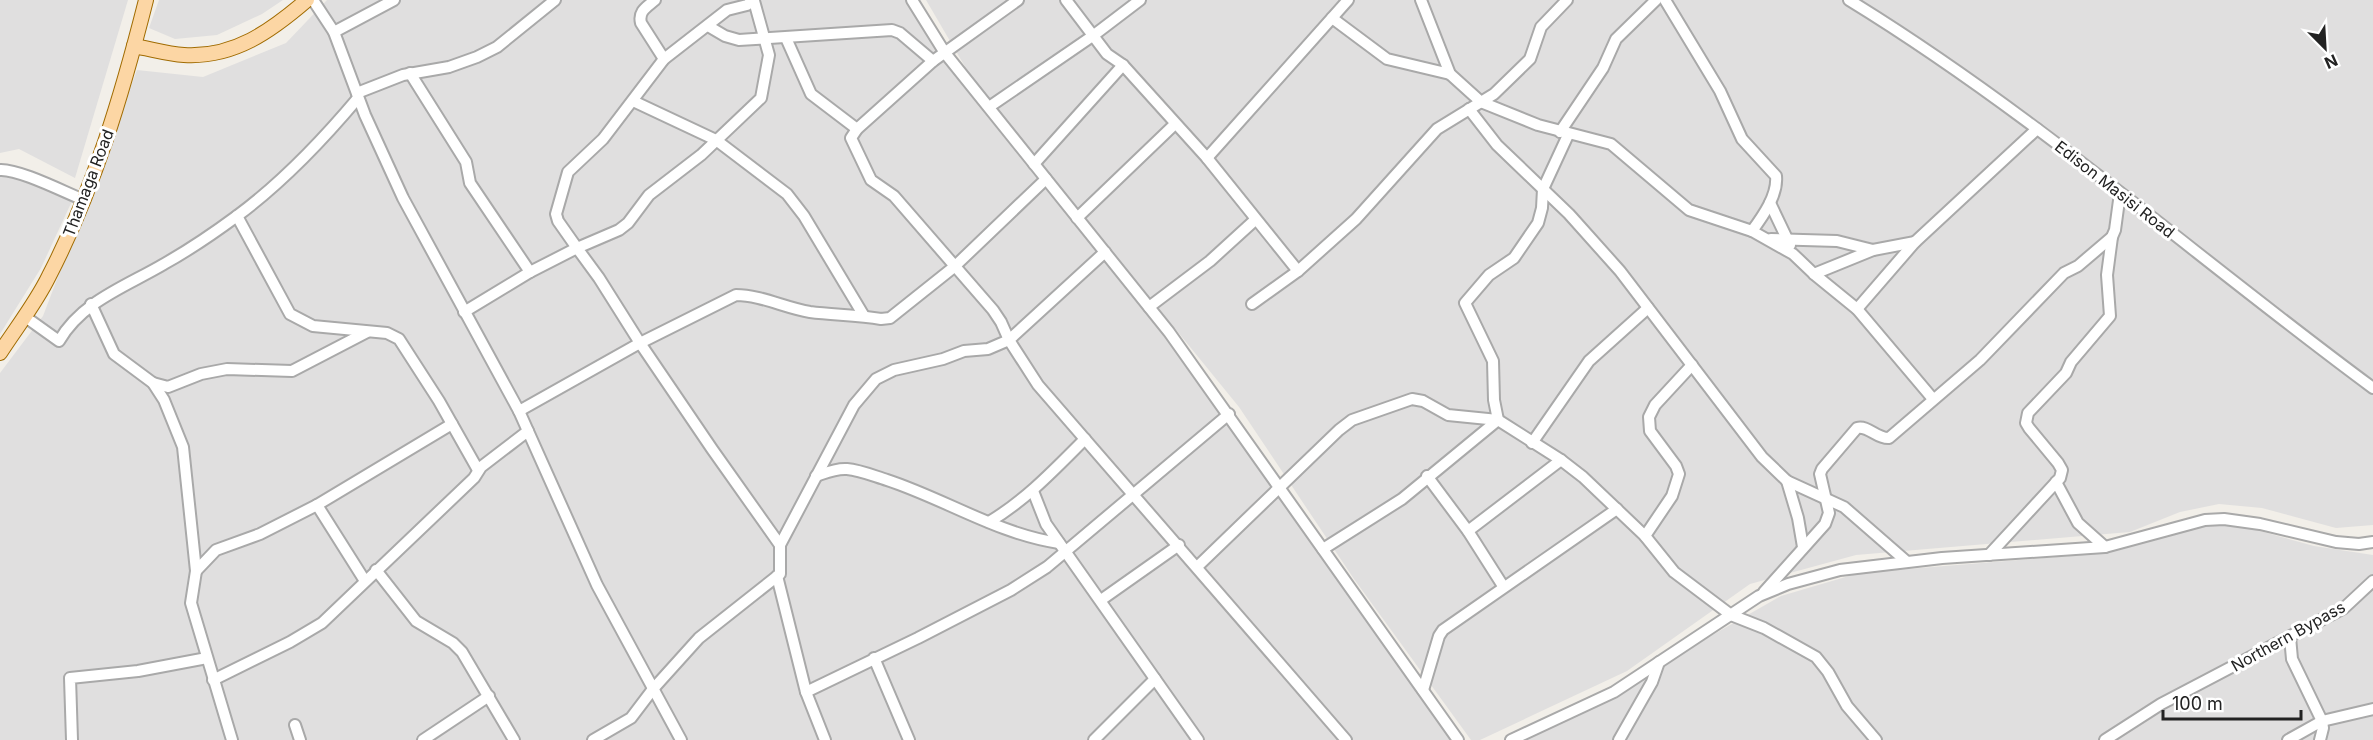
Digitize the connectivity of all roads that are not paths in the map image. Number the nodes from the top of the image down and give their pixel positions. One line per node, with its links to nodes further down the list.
1 (146, 0): 24 (main road, Thamaga Road)
2 (306, 0): 24 (main road)
3 (313, 0): 20 (street)
4 (394, 0): 20 (street)
5 (555, 0): 29 (street)
6 (655, 0): 26 (street)
7 (754, 0): 19 (street); 23 (street)
8 (912, 0): 25 (street)
9 (1017, 0): 25 (street)
10 (1066, 0): 21 (street)
11 (1140, 0): 21 (street)
12 (1348, 0): 18 (street)
13 (1421, 0): 30 (street)
14 (1567, 0): 33 (street)
15 (1656, 0): 39 (street)
16 (1665, 0): 49 (street)
17 (1849, 0): 38 (street, Edison Masisi Road)
18 (1332, 18): 30 (street); 41 (street)
19 (708, 26): 23 (street); 26 (street)
20 (334, 32): 31 (street)
21 (1094, 35): 28 (street); 34 (street)
22 (786, 38): 23 (street); 27 (street); 37 (street)
23 (766, 40): 40 (street)
24 (134, 46): 48 (main road, Thamaga Road)
25 (945, 53): 27 (street); 34 (street)
26 (664, 59): 32 (street)
27 (933, 62): 37 (street)
28 (1123, 65): 36 (street); 43 (street)
29 (410, 73): 31 (street); 64 (street)
30 (1450, 74): 33 (street)
31 (358, 96): 50 (street); 71 (street)
32 (633, 101): 40 (street); 58 (street)
33 (1481, 102): 35 (street); 39 (street)
34 (989, 107): 43 (street)
35 (1469, 109): 46 (street); 63 (street)
36 (1175, 123): 41 (street); 51 (street)
37 (857, 129): 62 (street)
38 (2037, 129): 47 (street, Edison Masisi Road); 57 (street)
39 (1564, 133): 46 (street); 53 (street)
40 (716, 140): 58 (street); 73 (street)
41 (1207, 158): 52 (street)
42 (0, 162): 44 (street)
43 (1034, 165): 45 (street)
44 (5, 170): 48 (street)
45 (1046, 179): 51 (street); 62 (street)
46 (1543, 189): 69 (street); 84 (street)
47 (2120, 193): 54 (street); 80 (street, Edison Masisi Road)
48 (84, 200): 72 (main road, Thamaga Road)
49 (1770, 202): 53 (street); 56 (street)
50 (237, 216): 66 (street); 74 (street)
51 (1077, 218): 60 (street)
52 (1255, 220): 63 (street); 68 (street)
53 (1752, 231): 55 (street)
54 (2112, 237): 81 (street); 94 (street)
55 (1771, 239): 56 (street); 61 (street)
56 (1789, 240): 59 (street); 61 (street)
57 (1915, 242): 59 (street); 70 (street)
58 (577, 248): 64 (street); 76 (street)
59 (1873, 250): 65 (street)
60 (1105, 252): 68 (street); 75 (street)
61 (1793, 254): 65 (street)
62 (954, 267): 73 (street); 75 (street)
63 (1298, 271): 67 (street)
64 (530, 272): 71 (street)
65 (1814, 274): 70 (street)
66 (91, 304): 72 (street); 79 (street)
67 (1252, 304)
68 (1149, 307): 83 (street)
69 (1648, 308): 78 (street); 88 (street)
70 (1857, 309): 81 (street)
71 (464, 312): 82 (street)
72 (24, 316): 77 (main road, Thamaga Road)
73 (864, 316): 76 (street)
74 (368, 332): 79 (street); 85 (street)
75 (1009, 340): 87 (street); 91 (street)
76 (640, 343): 82 (street); 105 (street)
77 (0, 353)
78 (1692, 365): 93 (street); 103 (street)
79 (153, 383): 115 (street)
80 (2373, 388)
81 (1933, 399): 98 (street)
82 (519, 411): 86 (street)
83 (1229, 414): 95 (street); 97 (street)
84 (1498, 420): 88 (street); 92 (street); 95 (street)
85 (452, 424): 90 (street); 99 (street)
86 (528, 431): 90 (street); 129 (street)
87 (1085, 439): 96 (street); 97 (street)
88 (1532, 443): 89 (street)
89 (1561, 460): 100 (street); 102 (street)
90 (478, 470): 114 (street)
91 (816, 476): 101 (street); 105 (street)
92 (1427, 477): 102 (street); 110 (street)
93 (1787, 481): 98 (street); 108 (street)
94 (2056, 482): 109 (street); 111 (street)
95 (1280, 488): 110 (street); 113 (street)
96 (1033, 491): 101 (street); 107 (street)
97 (1134, 494): 106 (street); 107 (street)
98 (1827, 500): 108 (street); 112 (street)
99 (317, 505): 115 (street); 117 (street)
100 (1617, 509): 103 (street); 119 (street)
101 (989, 522): 107 (street)
102 (1468, 531): 119 (street)
103 (1645, 536): 122 (street)
104 (2373, 542): 109 (street)
105 (780, 544): 116 (street)
106 (1179, 545): 113 (street); 121 (street)
107 (1063, 547): 121 (street); 125 (street)
108 (1803, 547): 120 (street)
109 (2104, 547): 111 (street)
110 (1323, 549): 130 (street)
111 (1989, 555): 112 (street)
112 (1906, 561): 120 (street)
113 (1198, 566): 147 (street)
114 (376, 570): 117 (street); 132 (street)
115 (196, 571): 124 (street)
116 (777, 576): 129 (street); 131 (street)
117 (365, 581): 128 (street)
118 (2373, 581): 123 (street, Northern Bypass)
119 (1503, 586): 130 (street)
120 (1760, 596): 122 (street)
121 (1101, 600): 127 (street)
122 (1731, 615): 126 (street); 151 (street)
123 (2290, 637): 134 (street); 152 (street, Northern Bypass)
124 (207, 658): 128 (street); 136 (street)
125 (874, 658): 131 (street); 144 (street)
126 (1659, 662): 149 (street); 150 (street)
127 (1155, 679): 145 (street); 146 (street)
128 (213, 680): 137 (street)
129 (653, 689): 141 (street); 142 (street)
130 (1423, 690): 148 (street)
131 (806, 692): 143 (street)
132 (489, 696): 139 (street); 140 (street)
133 (2373, 709): 134 (street)
134 (2322, 721): 153 (street); 154 (street)
135 (295, 725): 138 (street)
136 (72, 740)
137 (232, 740)
138 (300, 740)
139 (423, 740)
140 (514, 740)
141 (593, 740)
142 (681, 740)
143 (825, 740)
144 (909, 740)
145 (1094, 740)
146 (1198, 740)
147 (1346, 740)
148 (1458, 740)
149 (1511, 740)
150 (1619, 740)
151 (1876, 740)
152 (2105, 740)
153 (2288, 740)
154 (2320, 740)

